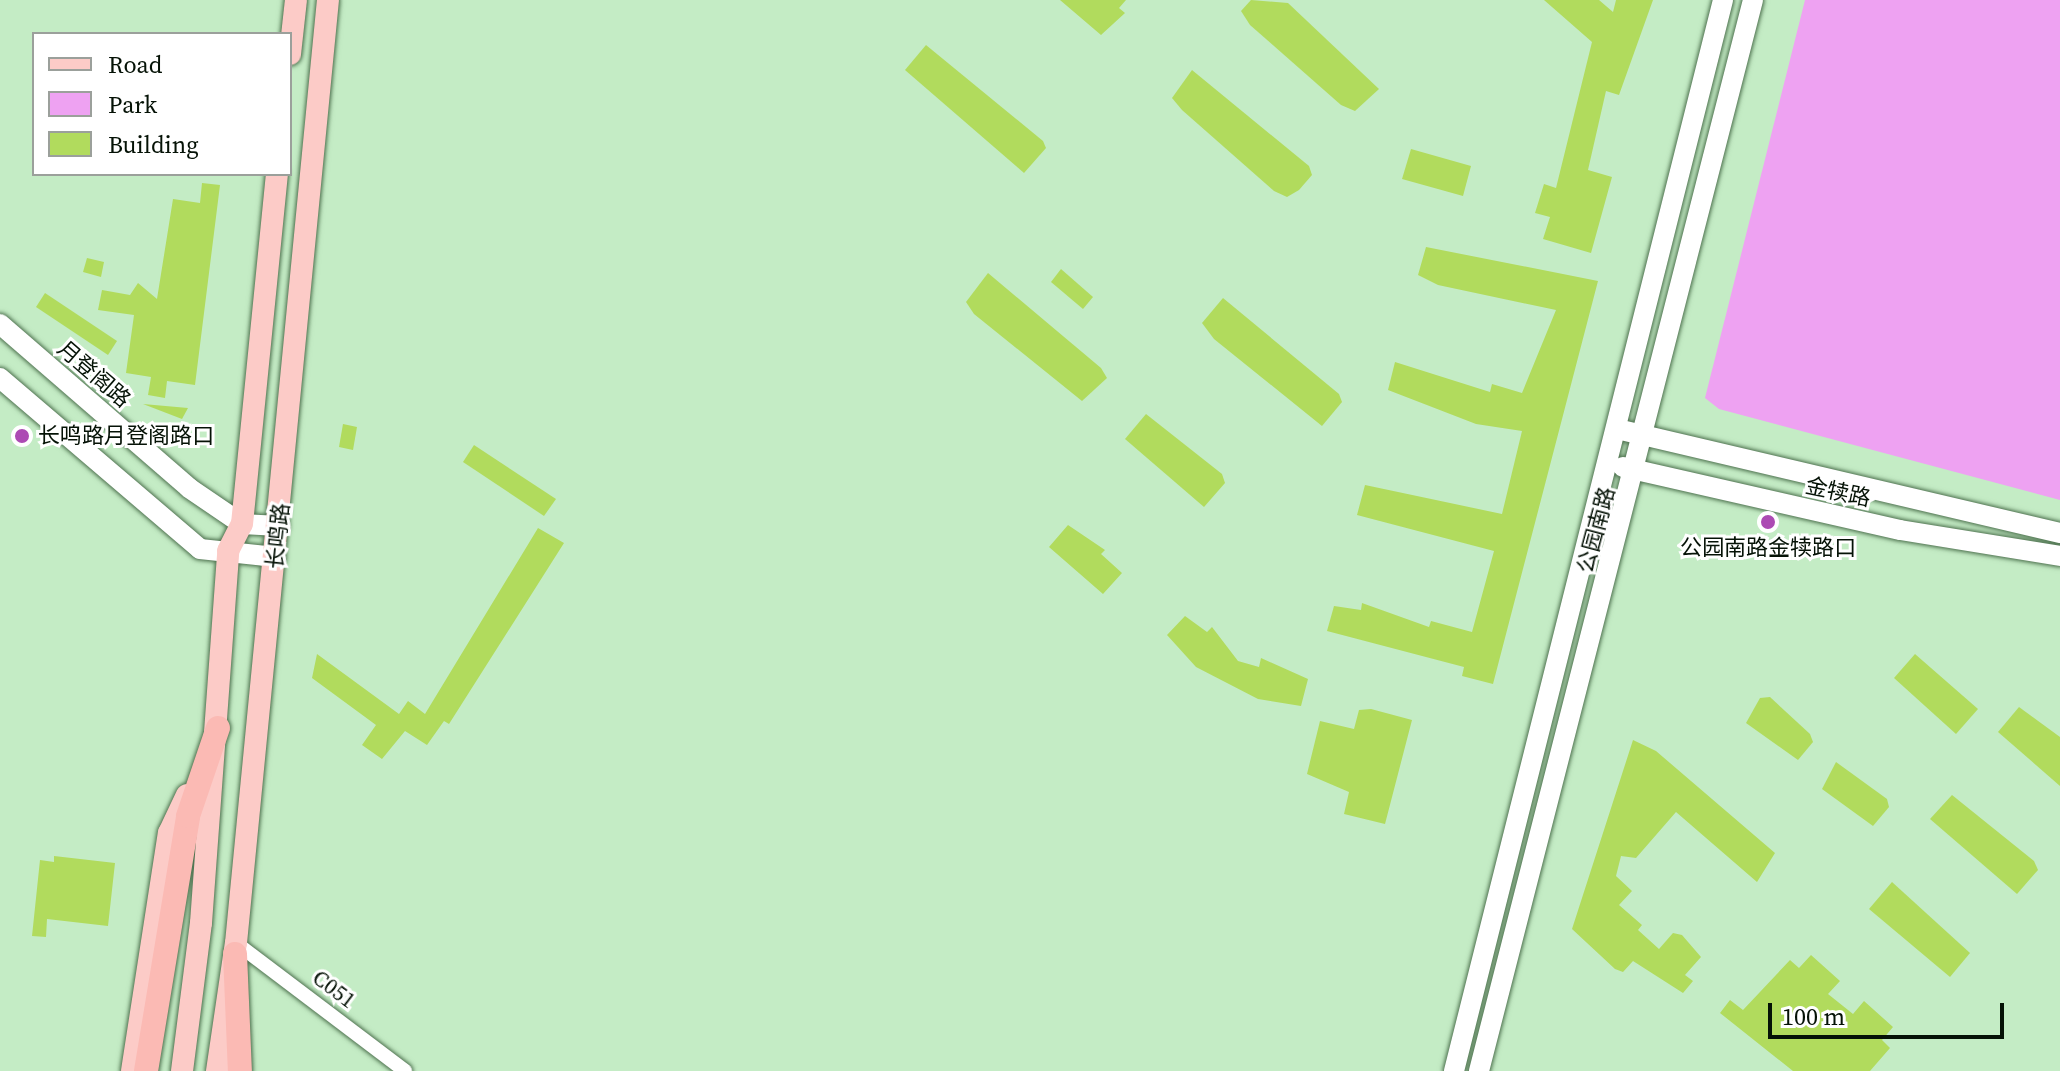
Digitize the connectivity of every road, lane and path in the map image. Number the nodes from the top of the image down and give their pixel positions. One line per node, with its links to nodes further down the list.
1 (296, 0): 5 (main road)
2 (328, 0): 14 (main road, 长鸣路)
3 (1723, 0): 9 (main road, 公园南路)
4 (1753, 0): 10 (main road, 公园南路)
5 (292, 36)
6 (277, 176): 13 (main road, 长鸣路)
7 (0, 324): 13 (main road, 月登阁路)
8 (0, 378): 16 (main road)
9 (1617, 429): 10 (main road, 金犊路); 11 (main road, 公园南路)
10 (1646, 435): 12 (main road, 公园南路); 15 (main road, 金犊路)
11 (1608, 463): 12 (main road, 金犊路); 27 (main road, 公园南路)
12 (1636, 471): 17 (main road, 金犊路); 28 (main road, 公园南路)
13 (242, 524): 14 (main road); 16 (main road, 长鸣路)
14 (279, 526): 18 (main road, 长鸣路)
15 (2060, 533)
16 (228, 551): 18 (main road); 19 (main road, 长鸣路)
17 (2060, 556)
18 (276, 557): 20 (main road, 长鸣路)
19 (218, 728): 21 (main road); 22 (highway); 23 (main road, 长鸣路)
20 (236, 949): 24 (main road, 长鸣路); 25 (highway); 26 (street, C051)
21 (132, 1071)
22 (146, 1071)
23 (182, 1071)
24 (217, 1071)
25 (240, 1071)
26 (405, 1071)
27 (1454, 1071)
28 (1479, 1071)

